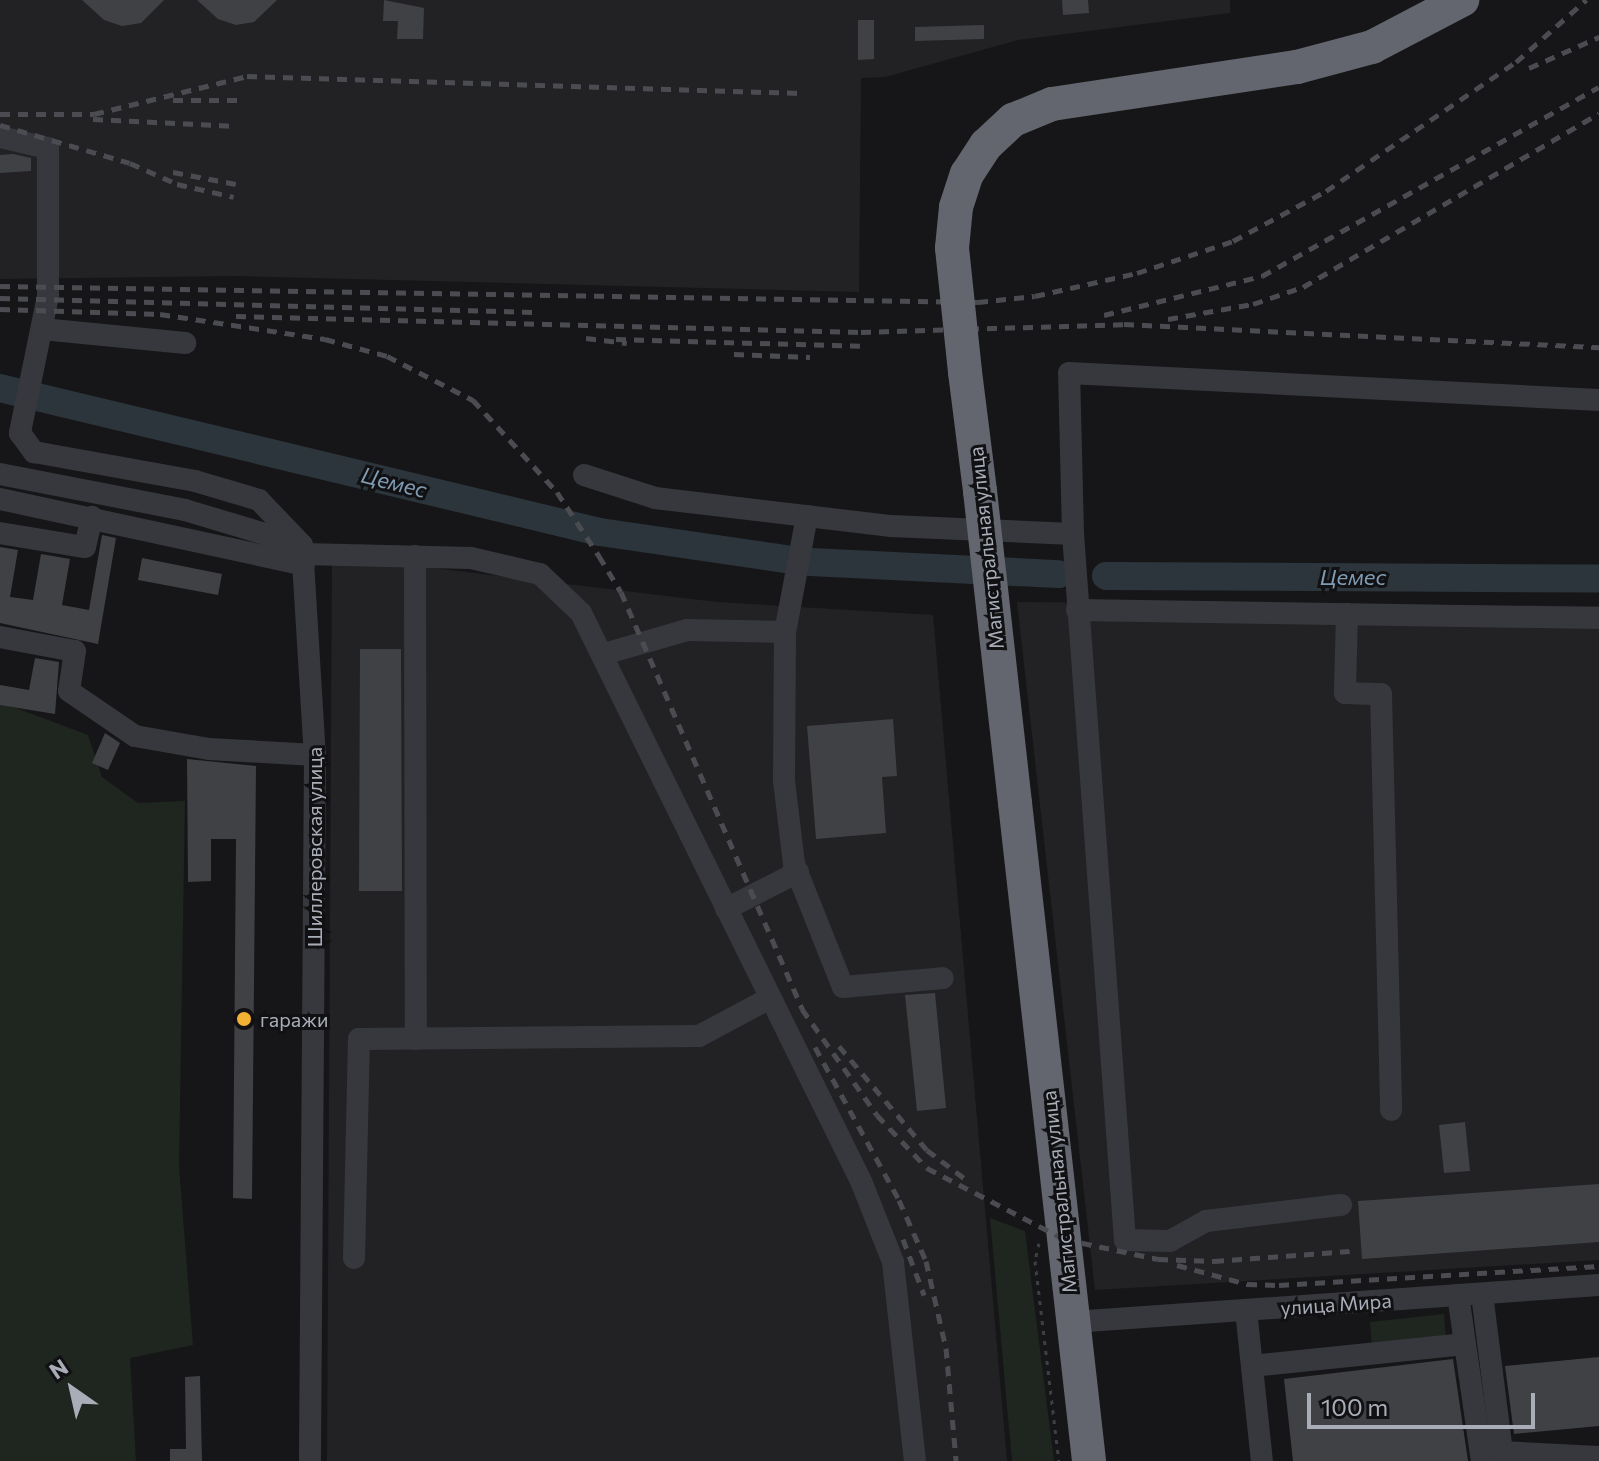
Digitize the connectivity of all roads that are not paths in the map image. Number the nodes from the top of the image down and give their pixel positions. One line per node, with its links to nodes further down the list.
1 (1462, 0): 34 (highway, Магистральная улица, bridge)
2 (0, 137): 3 (street)
3 (42, 329): 4 (street); 13 (street)
4 (185, 343)
5 (1599, 400): 12 (street)
6 (0, 474): 13 (street)
7 (584, 475): 9 (street)
8 (0, 499): 10 (street)
9 (807, 516): 12 (street); 18 (street)
10 (92, 517): 11 (street); 13 (street)
11 (0, 533)
12 (1073, 534): 15 (street)
13 (303, 554): 14 (street); 21 (street, Шиллеровская улица)
14 (415, 556): 20 (street); 26 (street)
15 (1077, 610): 16 (street); 28 (street)
16 (1347, 614): 17 (street); 27 (street)
17 (1599, 618)
18 (785, 632): 20 (street); 22 (street)
19 (0, 637): 21 (street)
20 (604, 654): 23 (street)
21 (315, 755): 39 (street, Шиллеровская улица)
22 (798, 872): 23 (street); 24 (street)
23 (726, 909): 25 (street)
24 (943, 978)
25 (770, 998): 26 (street); 40 (street)
26 (416, 1039): 29 (street)
27 (1391, 1110)
28 (1341, 1205)
29 (354, 1258)
30 (1599, 1285): 31 (street, улица Мира)
31 (1482, 1294): 32 (street, улица Мира); 38 (street)
32 (1458, 1295): 33 (street, улица Мира); 35 (street)
33 (1246, 1310): 34 (street, улица Мира); 36 (street)
34 (1073, 1322): 41 (highway, Магистральная улица)
35 (1465, 1344): 36 (street); 38 (street)
36 (1252, 1366): 42 (street)
37 (1599, 1457): 38 (street)
38 (1495, 1458)
39 (310, 1461)
40 (915, 1461)
41 (1089, 1461)
42 (1262, 1461)

